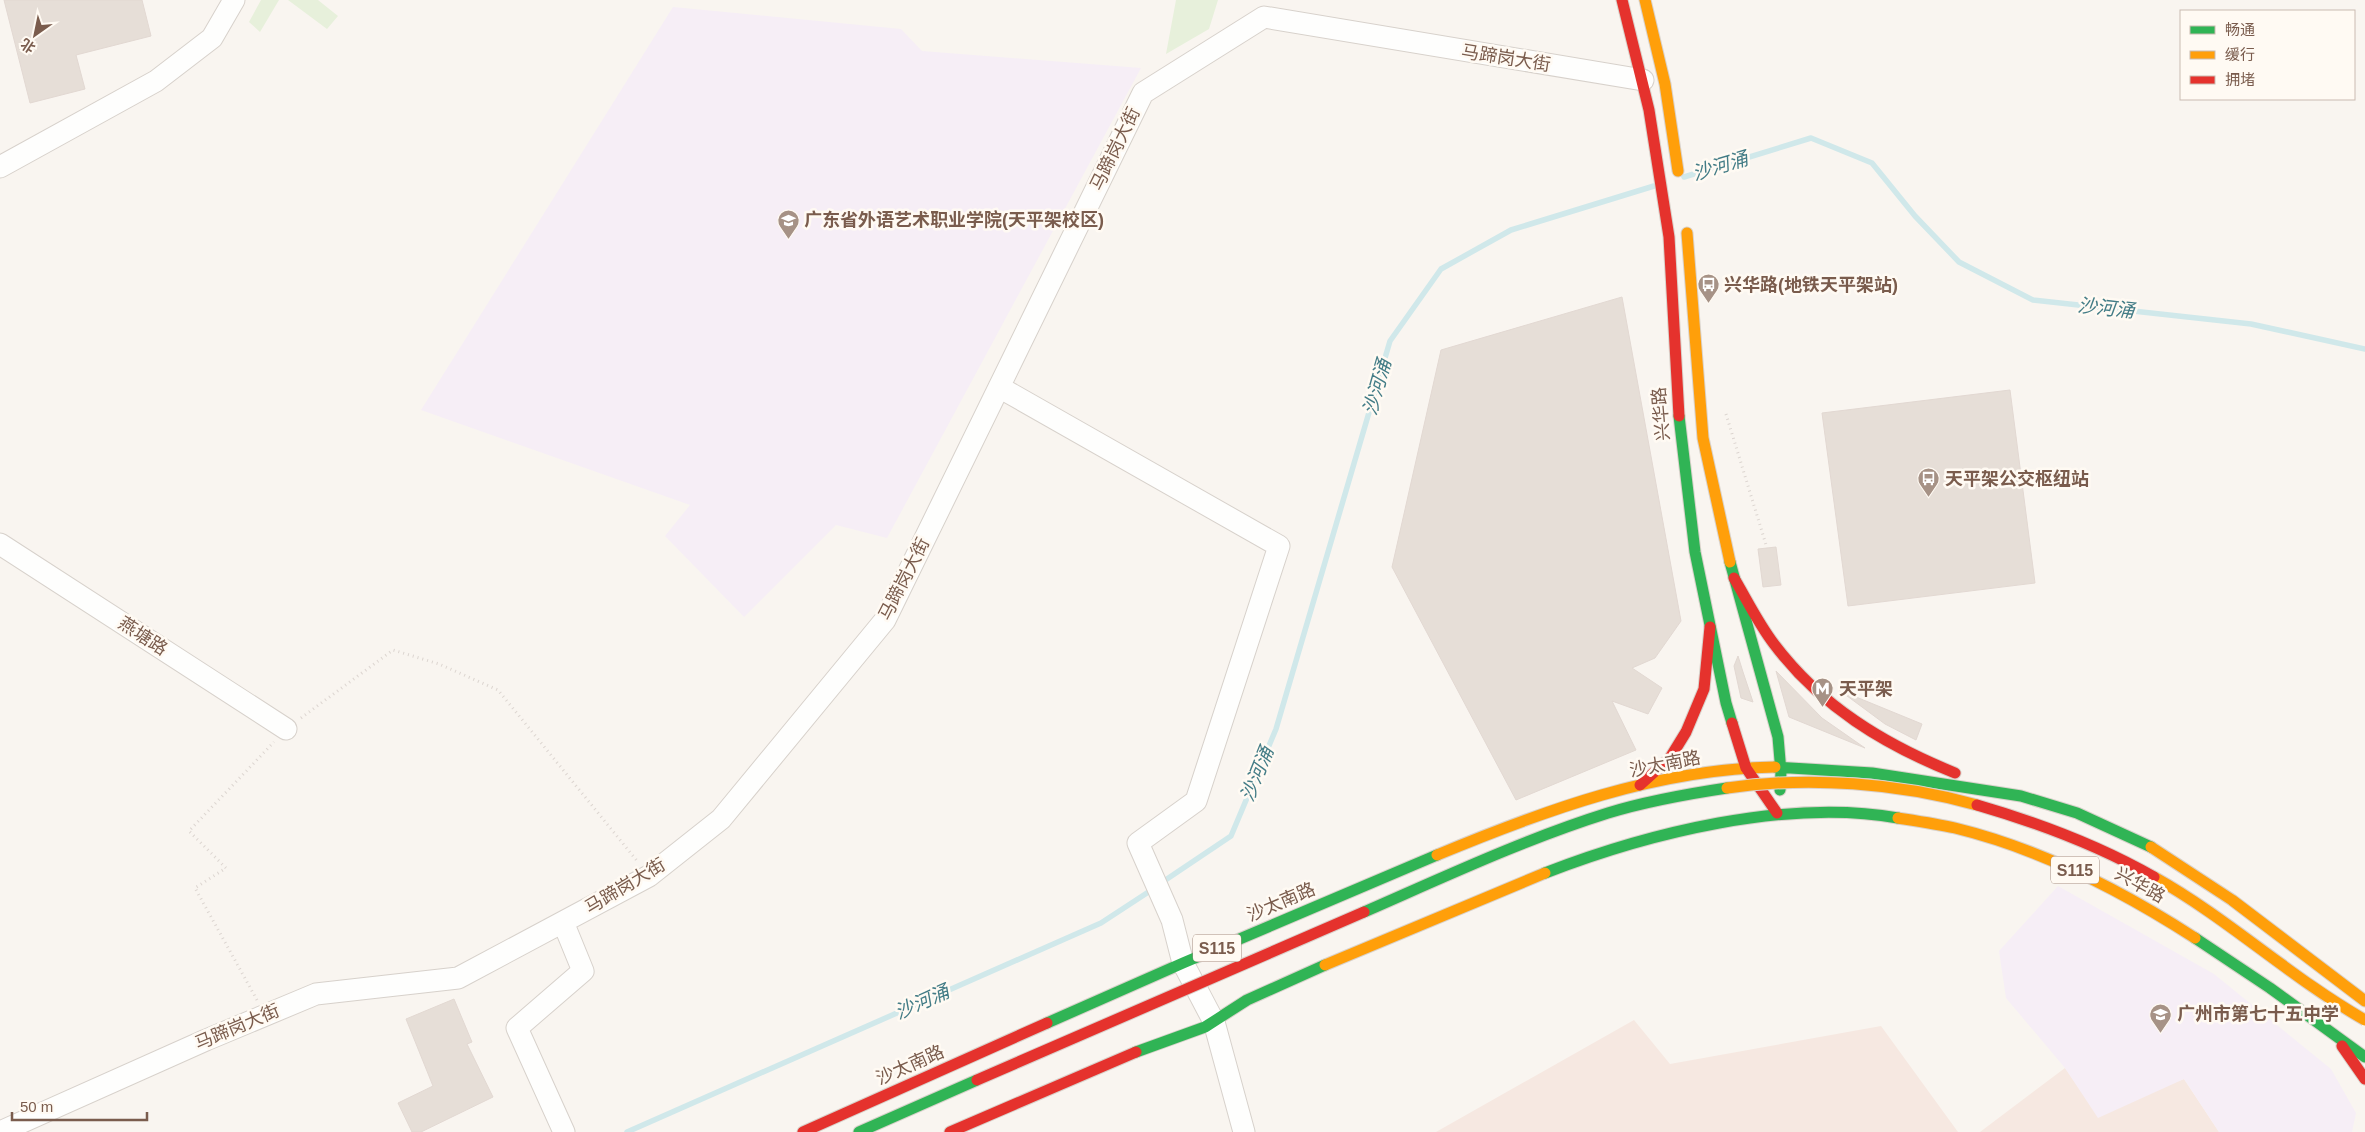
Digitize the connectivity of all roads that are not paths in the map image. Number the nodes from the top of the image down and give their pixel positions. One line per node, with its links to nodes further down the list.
1 (234, 0): 5 (street)
2 (1622, 0): 4 (main road, 兴华路)
3 (1645, 0): 6 (main road)
4 (1642, 80): 8 (street, 马蹄岗大街); 11 (main road, 兴华路)
5 (0, 167)
6 (1680, 180)
7 (1685, 217): 10 (main road)
8 (999, 387): 19 (street, 马蹄岗大街); 20 (street)
9 (0, 544): 12 (street, 燕塘路)
10 (1734, 578): 15 (main road); 17 (main road)
11 (1710, 627): 13 (main road, 兴华路); 16 (main road)
12 (286, 729)
13 (1746, 768): 14 (main road, 沙太南路 / S115); 16 (main road, 沙太南路 / S115); 18 (main road, 兴华路)
14 (1762, 768): 15 (main road, 兴华路 / S115)
15 (1782, 768): 17 (main road, 兴华路 / S115); 18 (main road)
16 (1640, 785): 20 (main road, 沙太南路 / S115)
17 (2008, 793): 21 (main road, 兴华路 / S115)
18 (1777, 814): 23 (main road, S115); 24 (main road, 兴华路 / S115)
19 (563, 922): 27 (street, 马蹄岗大街); 28 (street)
20 (1183, 963): 23 (street); 29 (main road, 沙太南路 / S115)
21 (2365, 1001)
22 (2365, 1020): 30 (main road, bridge)
23 (1214, 1022): 31 (main road, S115); 32 (street)
24 (2334, 1034): 25 (main road, 兴华路 / S115); 26 (main road)
25 (2365, 1057)
26 (2365, 1080)
27 (0, 1132)
28 (564, 1132)
29 (803, 1132)
30 (859, 1132)
31 (950, 1132)
32 (1244, 1132)

